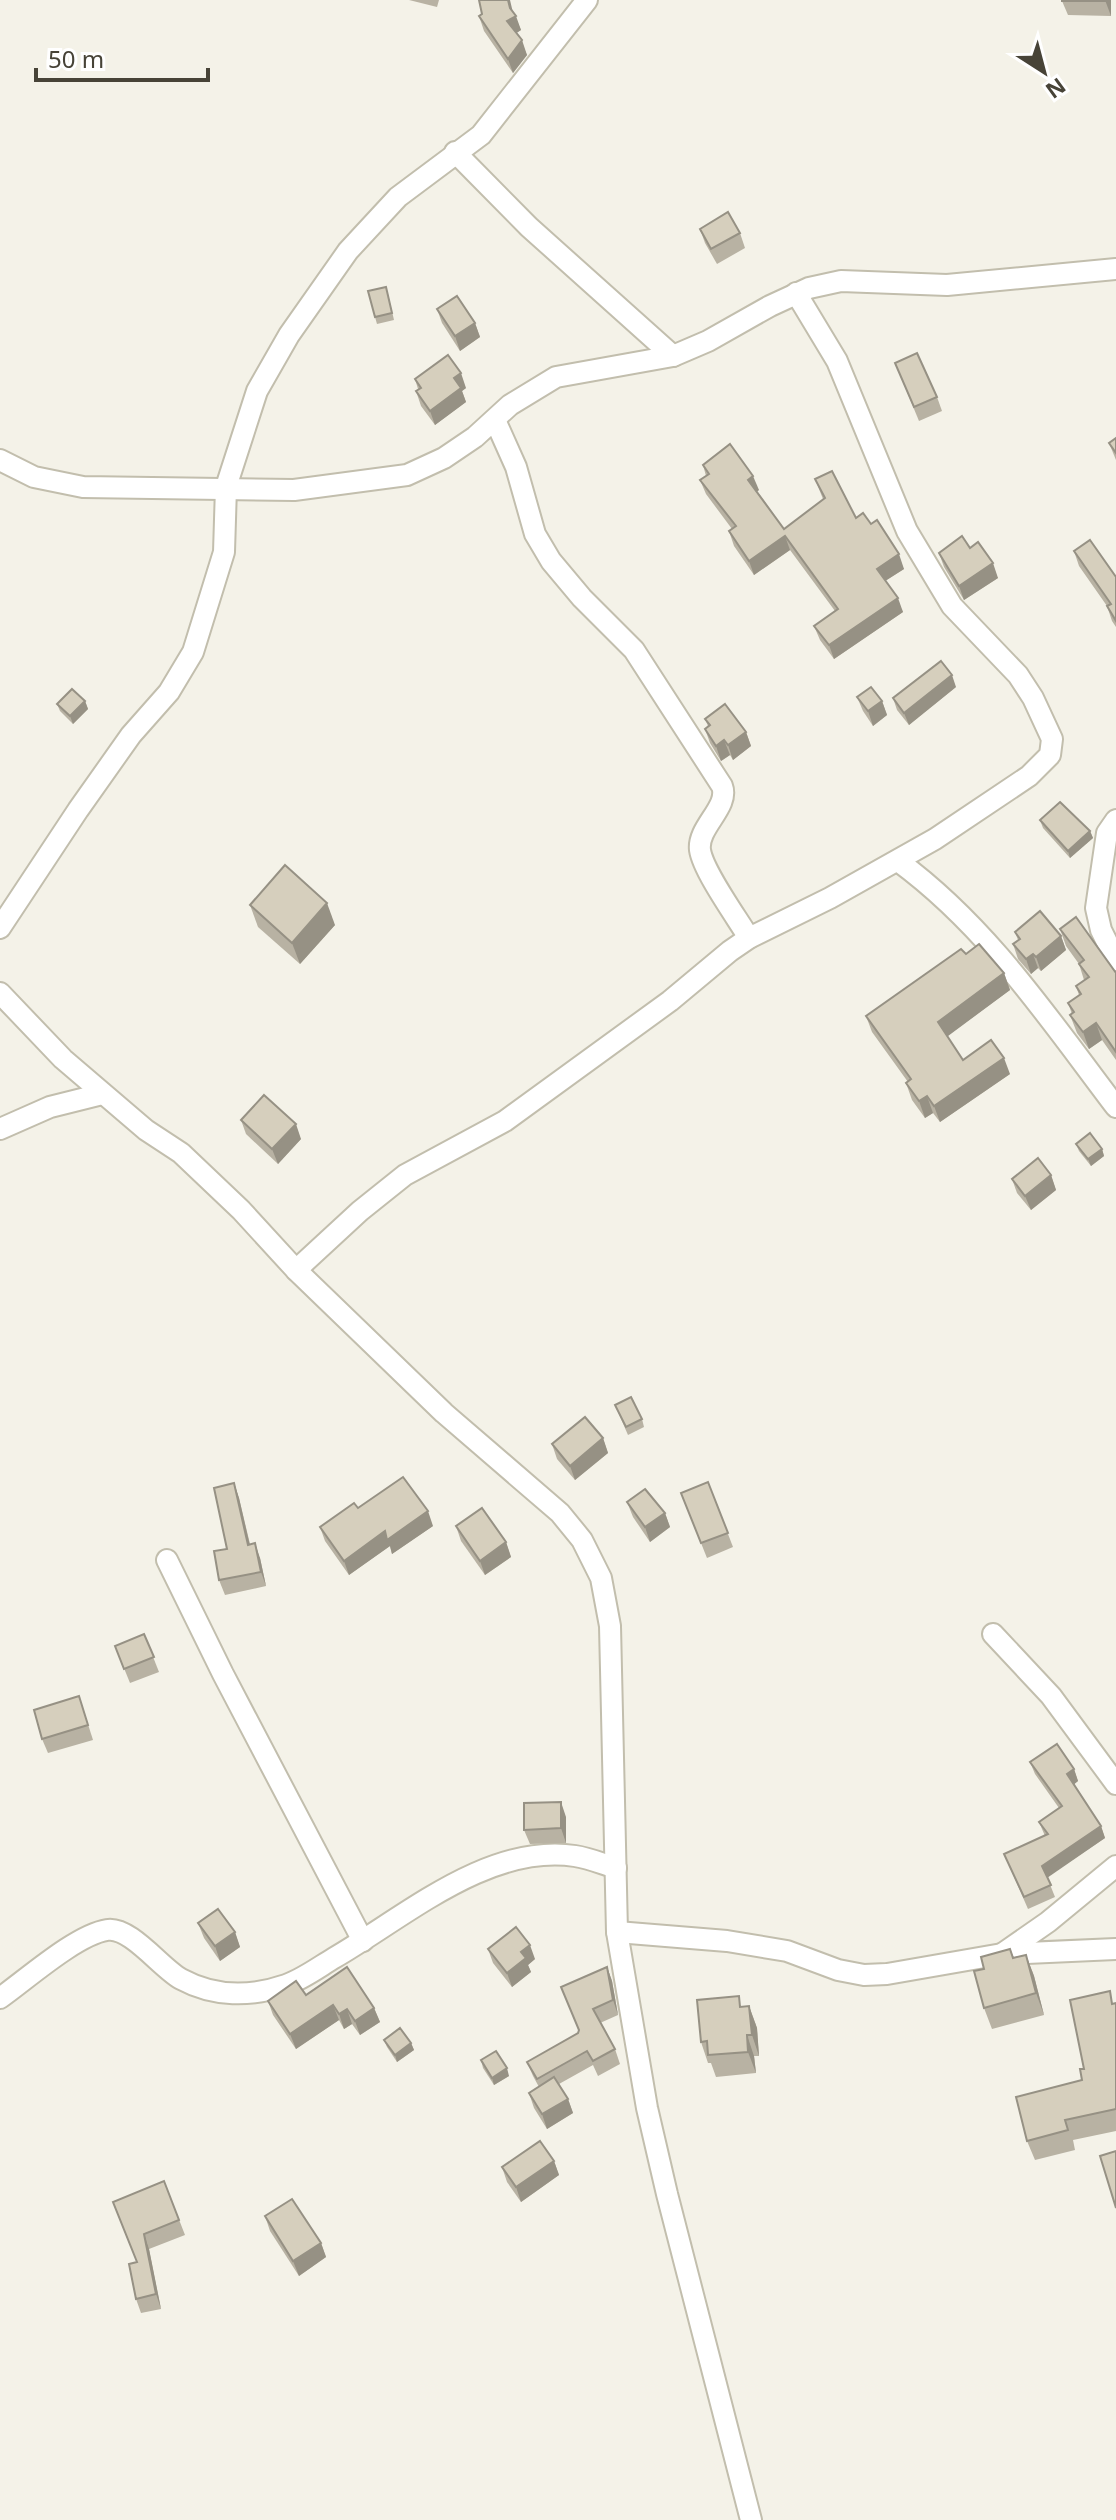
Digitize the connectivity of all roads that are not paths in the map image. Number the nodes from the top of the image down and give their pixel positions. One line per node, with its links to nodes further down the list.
1 (587, 0): 2 (street)
2 (455, 152): 5 (street); 8 (street)
3 (1116, 269): 4 (street)
4 (796, 293): 5 (street); 10 (street)
5 (673, 356): 6 (street)
6 (495, 420): 8 (street); 12 (street)
7 (0, 460): 8 (street)
8 (226, 487): 11 (street)
9 (1116, 820): 13 (street)
10 (898, 861): 12 (street); 16 (street)
11 (0, 928)
12 (749, 938): 18 (street)
13 (1116, 960)
14 (0, 993): 15 (street)
15 (102, 1094): 17 (street); 18 (street)
16 (1116, 1107)
17 (0, 1129)
18 (296, 1270): 23 (street)
19 (167, 1560): 25 (street)
20 (993, 1634): 21 (street)
21 (1116, 1784)
22 (1116, 1866): 27 (street)
23 (616, 1868): 24 (street); 25 (street)
24 (617, 1932): 27 (street); 29 (street)
25 (363, 1941): 28 (street)
26 (1116, 1949): 27 (street)
27 (1002, 1954)
28 (0, 1998)
29 (751, 2520)

